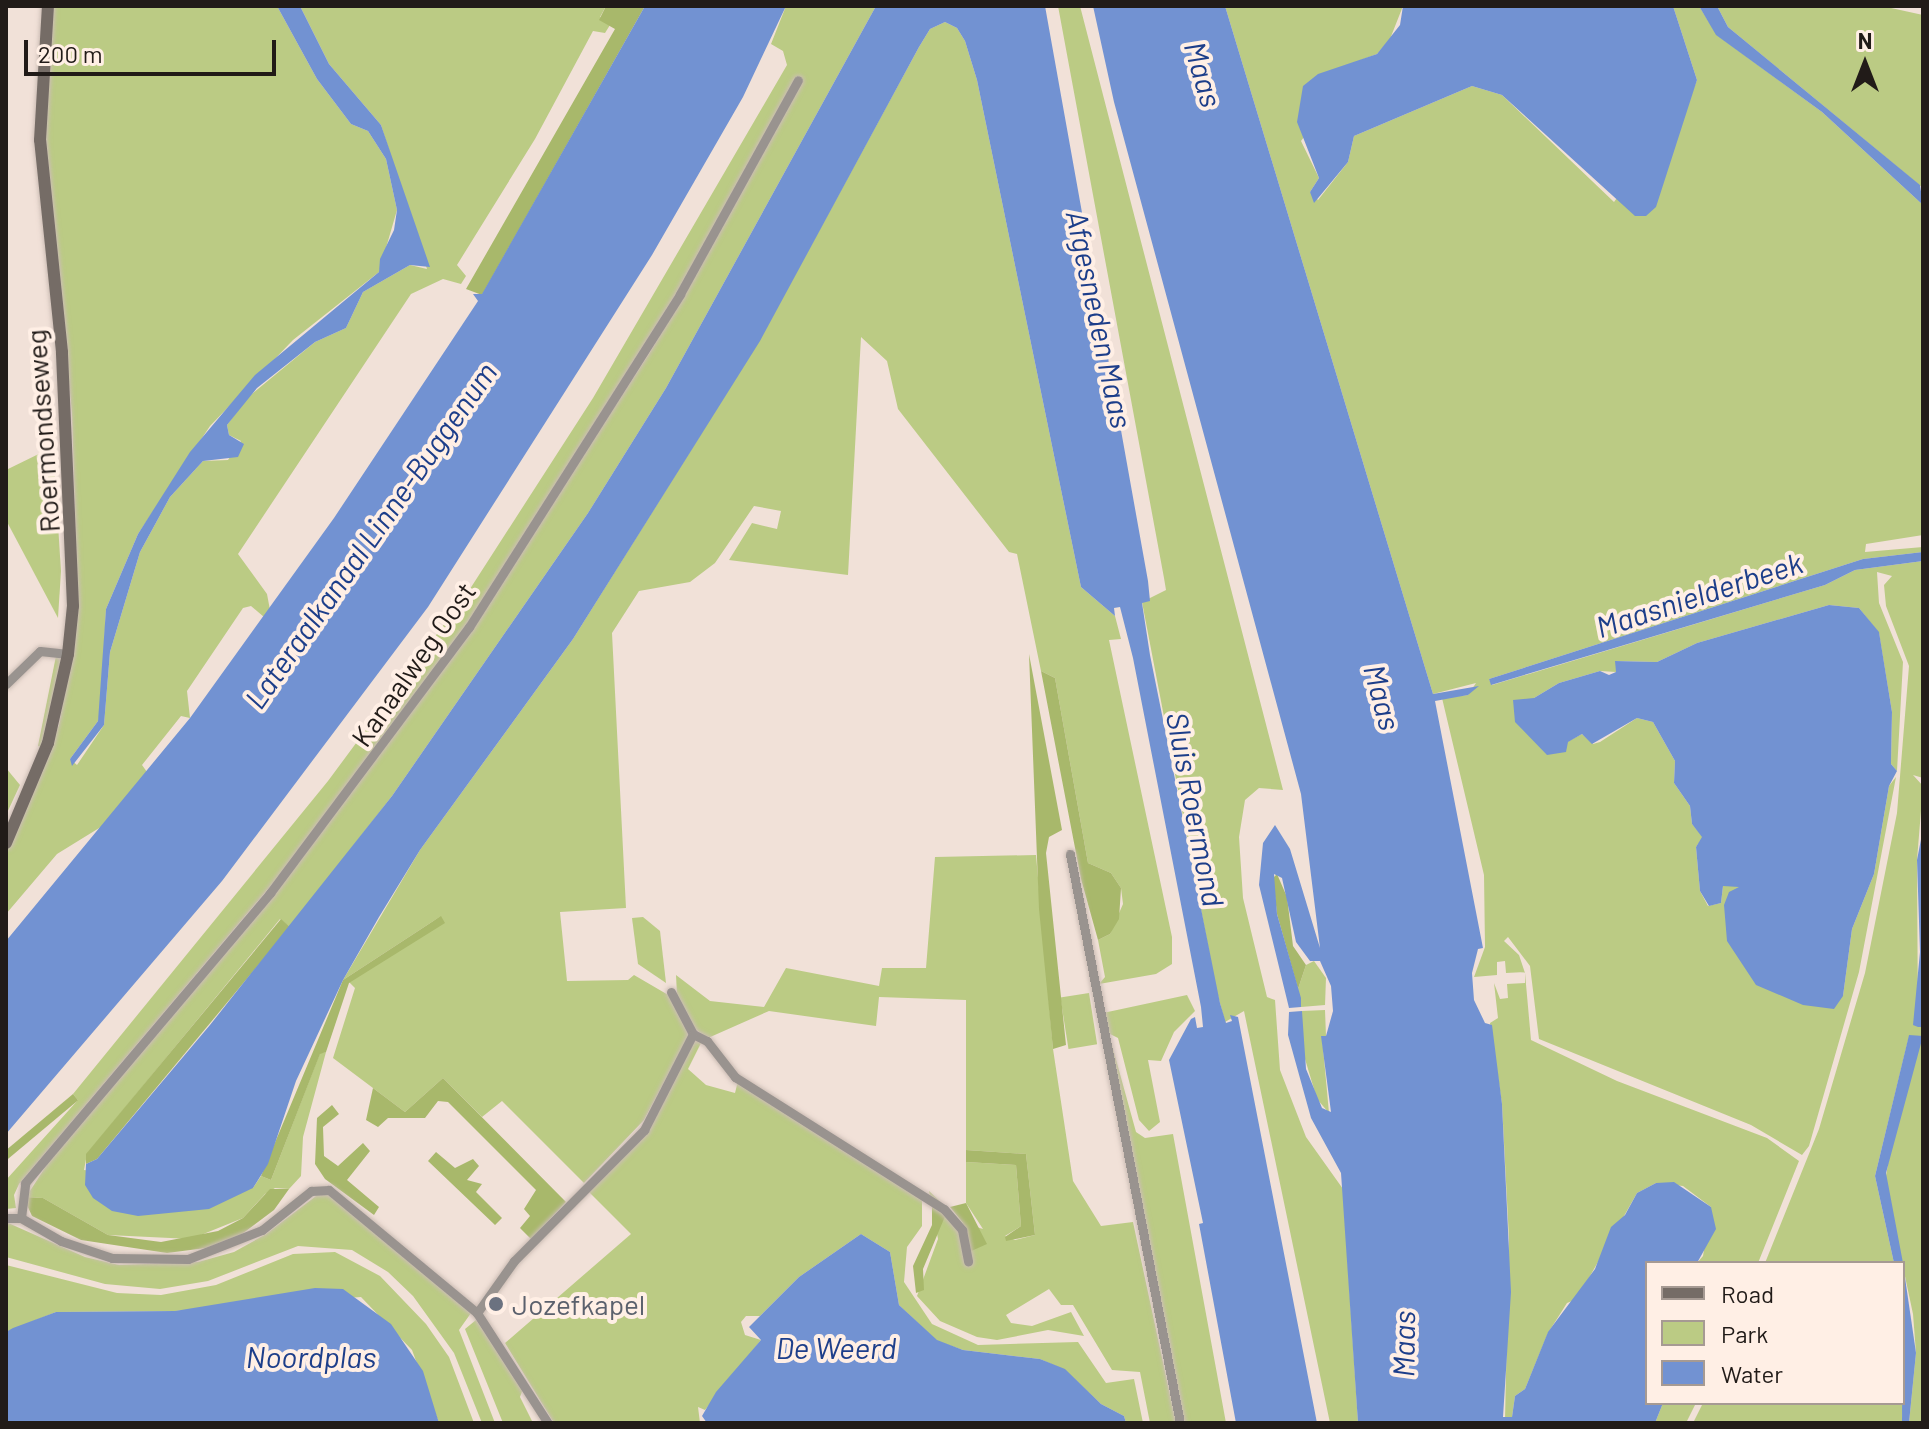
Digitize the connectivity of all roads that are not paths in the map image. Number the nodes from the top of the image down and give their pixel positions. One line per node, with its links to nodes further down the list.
1 (48, 6): 3 (main road, Roermondseweg)
2 (798, 80): 10 (street, Kanaalweg Oost)
3 (68, 654): 4 (street); 5 (main road, Roermondseweg)
4 (6, 684)
5 (6, 843)
6 (1070, 854): 14 (street)
7 (671, 992): 8 (street)
8 (693, 1034): 11 (street); 12 (street)
9 (6, 1218): 10 (street)
10 (21, 1218): 12 (street)
11 (968, 1261)
12 (477, 1313): 13 (street)
13 (548, 1423)
14 (1180, 1423)

